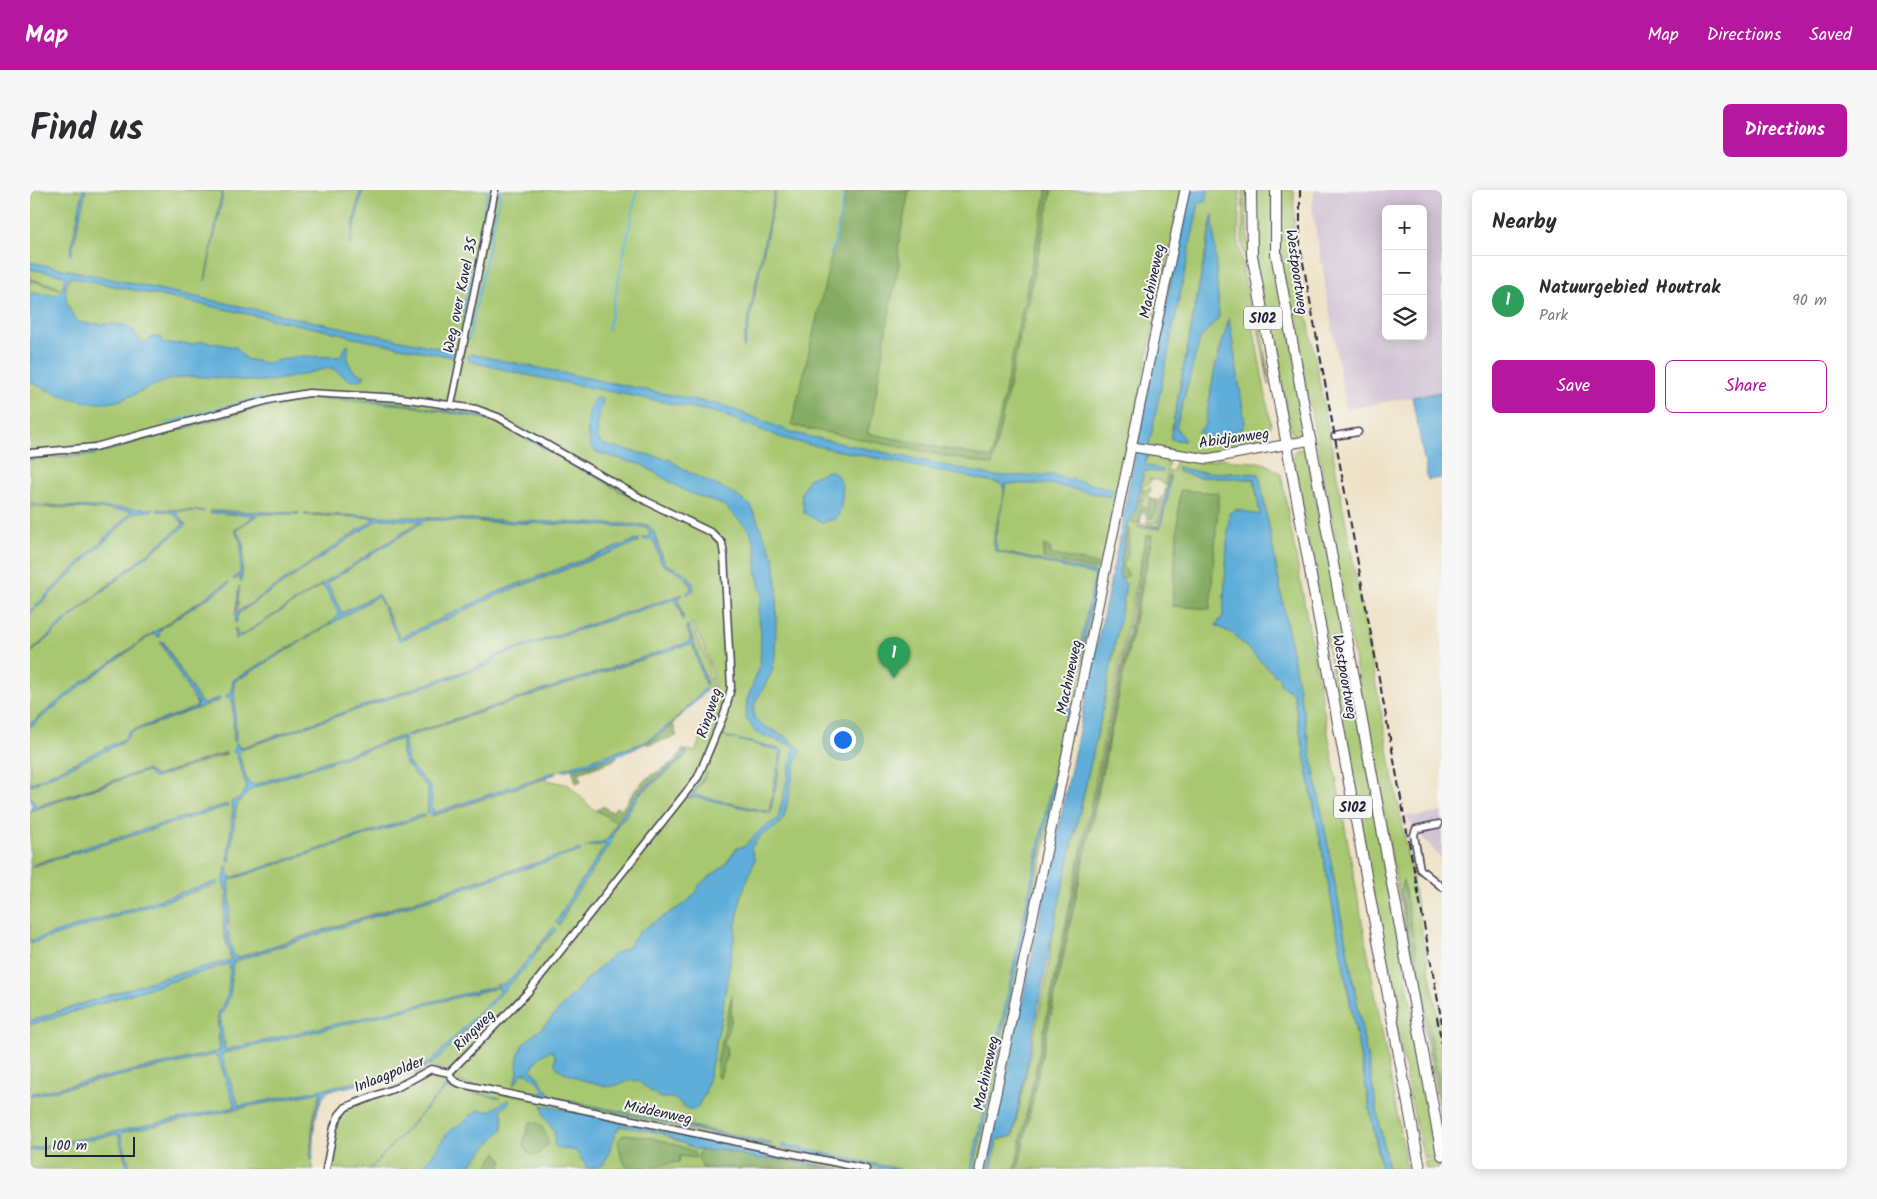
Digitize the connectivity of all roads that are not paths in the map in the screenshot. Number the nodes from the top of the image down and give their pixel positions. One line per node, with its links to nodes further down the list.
1 (495, 190): 5 (street, Weg over Kavel 35)
2 (1185, 190): 10 (street, Machineweg)
3 (1251, 190): 9 (main road, Westpoortweg / S102)
4 (1276, 190): 8 (main road, Westpoortweg / S102)
5 (450, 406): 11 (street, Ringweg); 14 (street, Ringweg)
6 (1358, 432): 7 (street)
7 (1335, 436)
8 (1311, 440): 9 (street, Abidjanweg); 15 (main road, Westpoortweg / S102)
9 (1287, 444): 10 (street, Abidjanweg); 19 (main road, Westpoortweg / S102)
10 (1135, 447): 18 (street, Machineweg)
11 (30, 453)
12 (1439, 824): 13 (street)
13 (1442, 887)
14 (449, 1073): 16 (street, Inlaagpolder); 17 (street, Middenweg)
15 (1442, 1155)
16 (326, 1169)
17 (866, 1169)
18 (980, 1169)
19 (1420, 1169)

